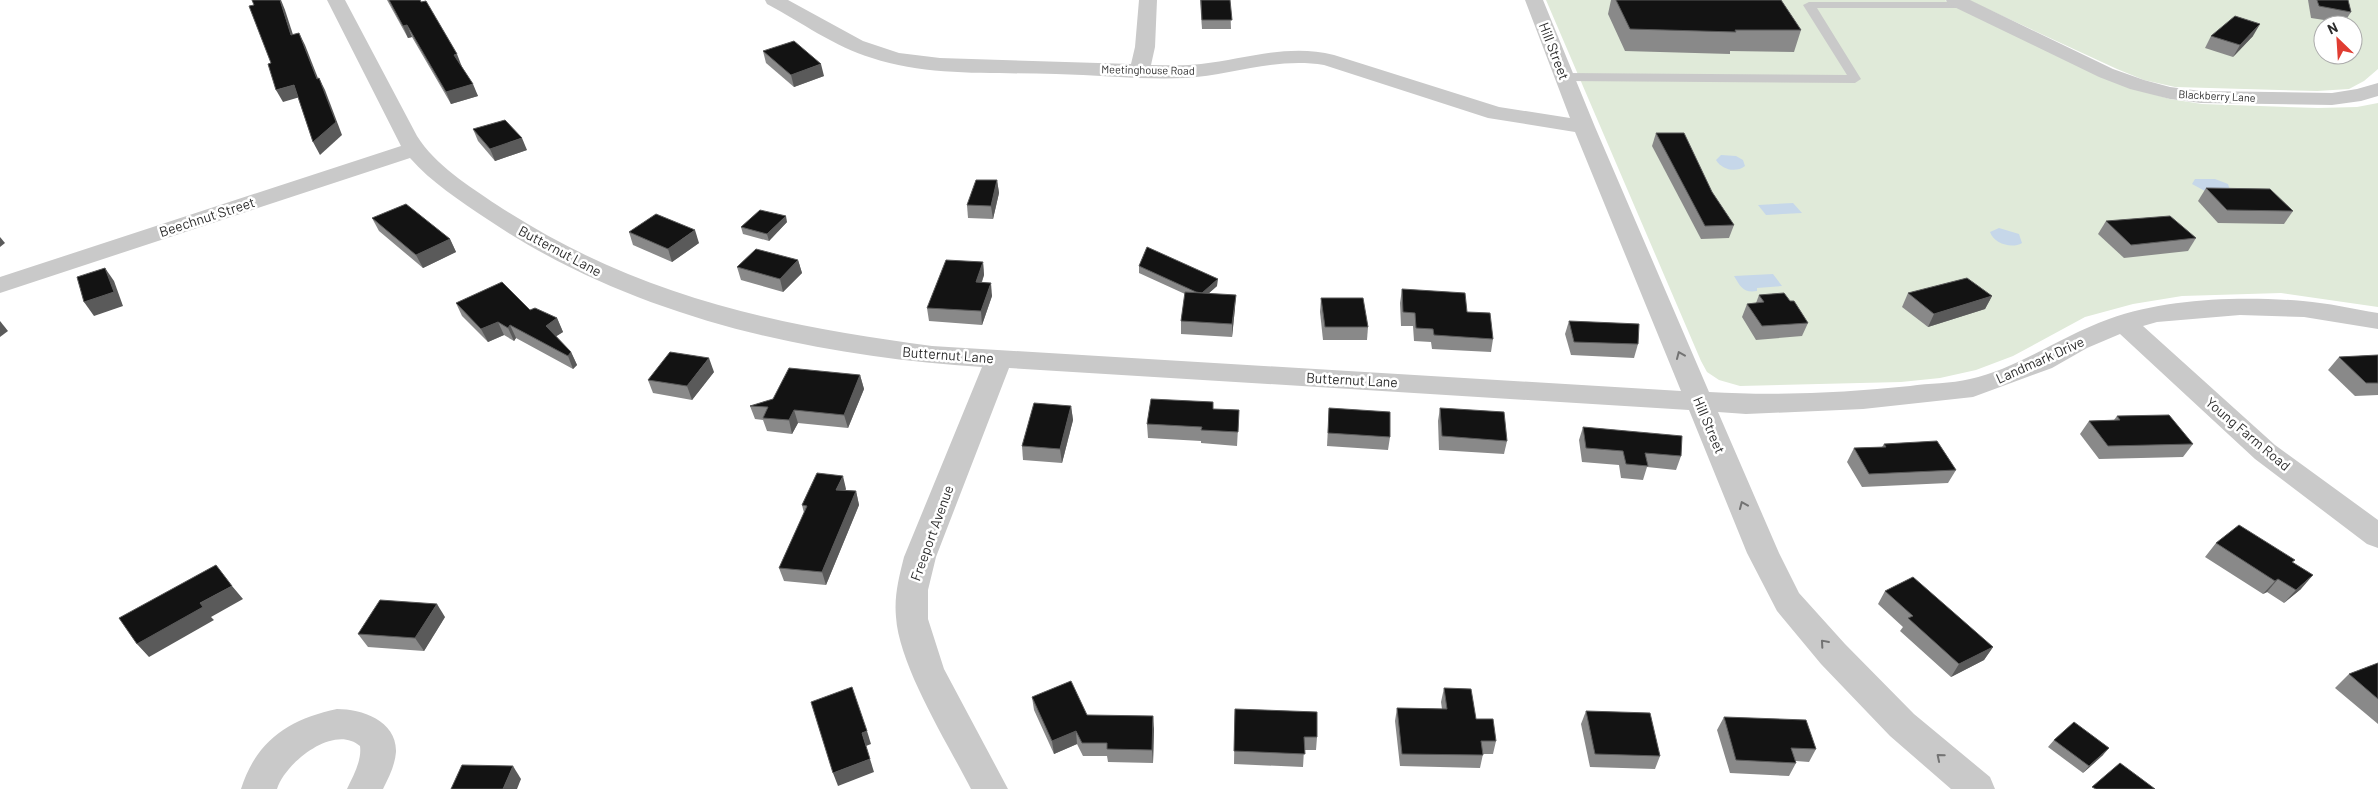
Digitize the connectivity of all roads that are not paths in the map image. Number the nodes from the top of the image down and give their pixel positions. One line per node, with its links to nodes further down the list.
1 (336, 0): 11 (street, Butternut Lane)
2 (774, 0): 7 (street, Meetinghouse Road)
3 (1148, 0): 7 (street)
4 (1534, 0): 8 (street, Hill Street)
5 (1807, 2): 6 (lane); 8 (lane)
6 (1960, 2): 9 (street, Blackberry Lane)
7 (1140, 71): 10 (street, Meetinghouse Road)
8 (1564, 77): 10 (street, Hill Street)
9 (2378, 89)
10 (1584, 127): 16 (street, Hill Street, one-way to 10)
11 (414, 148): 12 (street, Beechnut Street); 15 (street, Butternut Lane)
12 (0, 284)
13 (2378, 321): 14 (street, Landmark Drive)
14 (2124, 324): 16 (street, Landmark Drive); 17 (street, Young Farm Road)
15 (999, 359): 16 (street, Butternut Lane); 20 (street, Freeport Avenue)
16 (1699, 400): 21 (street, Hill Street, one-way to 16)
17 (2378, 536)
18 (259, 789): 19 (street)
19 (365, 789)
20 (990, 789)
21 (1977, 789)

